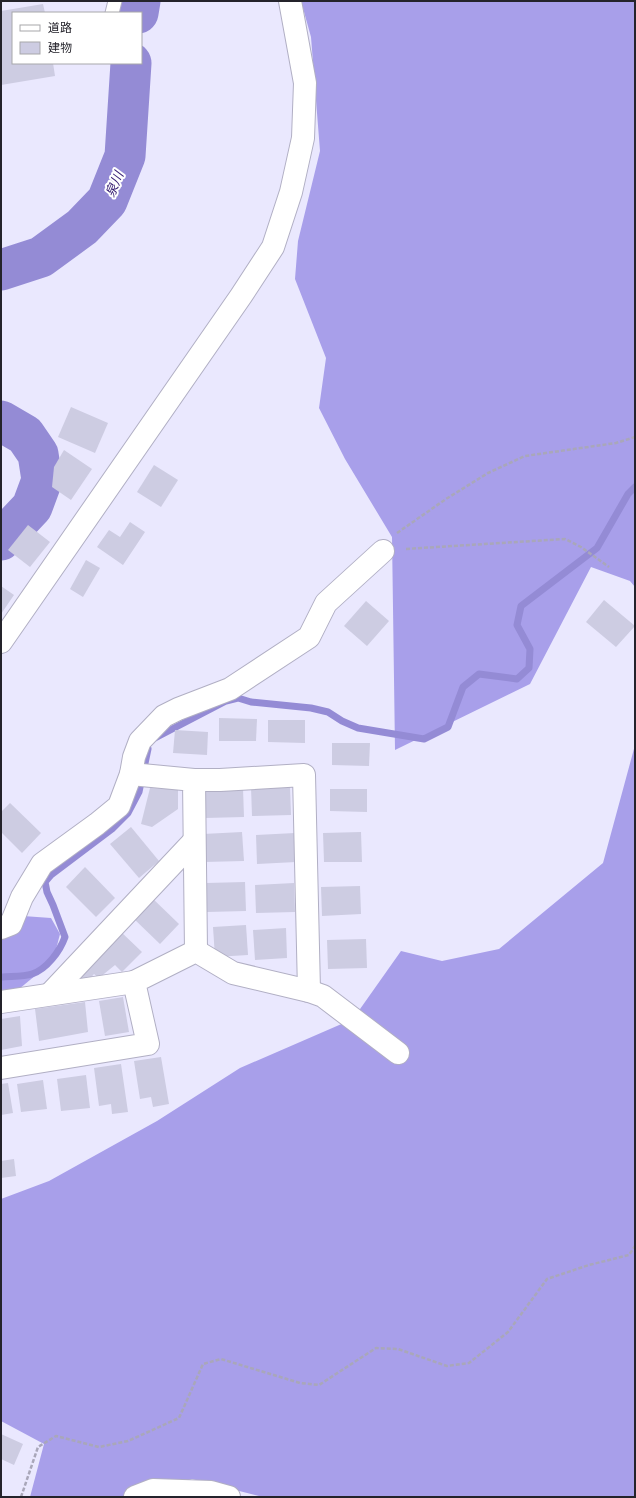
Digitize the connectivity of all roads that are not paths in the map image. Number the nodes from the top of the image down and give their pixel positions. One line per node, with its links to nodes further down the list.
1 (115, 1): 3 (lane)
2 (290, 1): 5 (street)
3 (112, 12)
4 (383, 551): 6 (street)
5 (1, 642)
6 (138, 775): 7 (street); 9 (street)
7 (194, 780): 8 (street); 12 (street)
8 (194, 841): 10 (street); 13 (street)
9 (1, 928)
10 (196, 951): 11 (street); 12 (street)
11 (134, 982): 13 (street); 16 (street)
12 (309, 991): 15 (street)
13 (50, 994): 14 (street)
14 (1, 1002)
15 (398, 1053)
16 (1, 1068)
17 (135, 1497): 18 (street)
18 (228, 1497)

